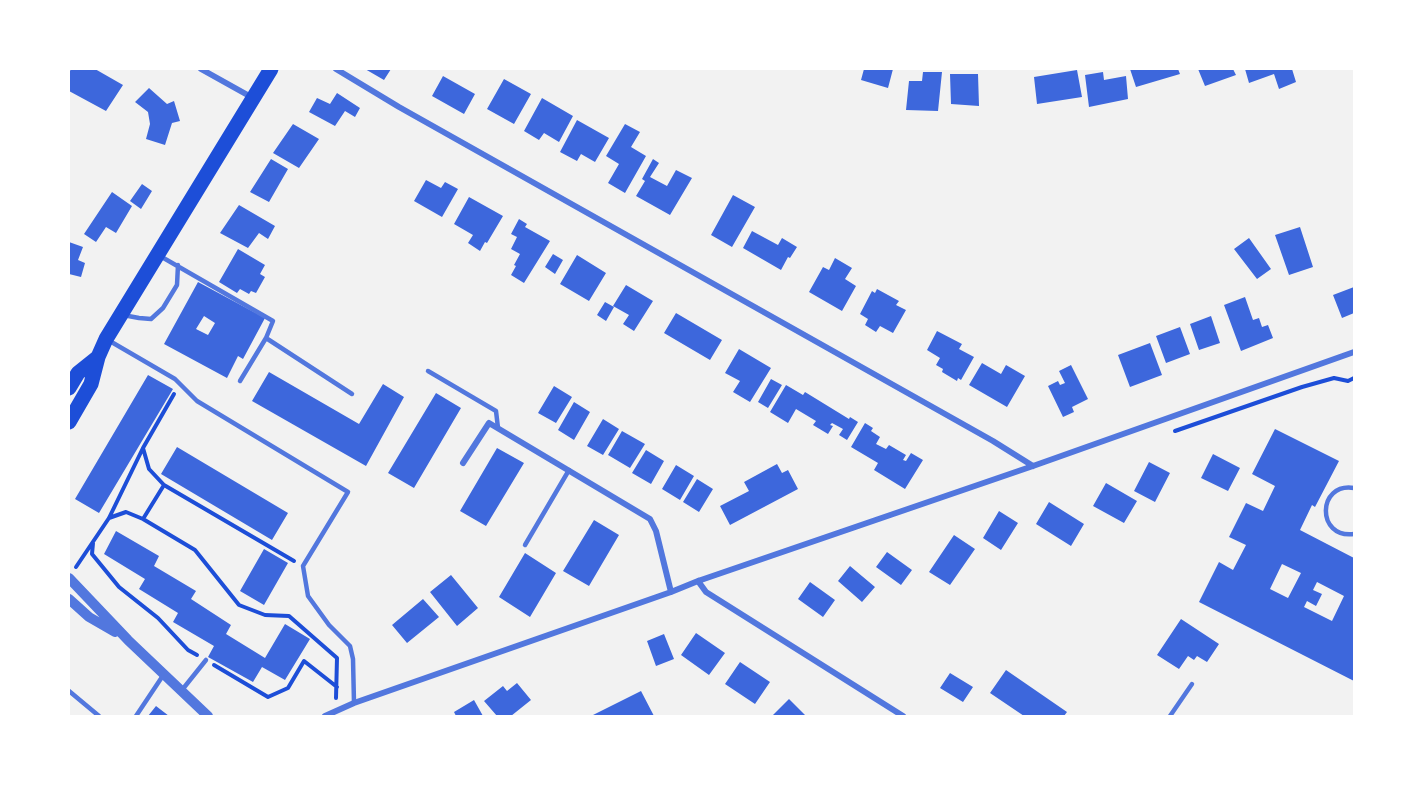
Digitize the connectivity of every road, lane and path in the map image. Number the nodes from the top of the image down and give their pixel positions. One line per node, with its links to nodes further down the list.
1 (201, 69): 4 (street)
2 (271, 69): 4 (main road)
3 (336, 69): 23 (street)
4 (253, 99): 5 (main road)
5 (158, 255): 6 (lane); 7 (main road)
6 (178, 265): 7 (lane); 8 (lane)
7 (121, 314): 9 (main road)
8 (266, 338): 13 (lane); 18 (lane)
9 (106, 339): 11 (main road); 15 (lane)
10 (1354, 352): 23 (street)
11 (98, 357): 17 (main road); 19 (main road)
12 (428, 371): 20 (lane)
13 (240, 381)
14 (1348, 381): 16 (path)
15 (180, 383): 21 (path); 32 (lane)
16 (1354, 386)
17 (69, 387)
18 (352, 394)
19 (69, 422)
20 (498, 428): 22 (street); 24 (street)
21 (143, 448): 25 (path); 27 (path)
22 (464, 463)
23 (1033, 466): 34 (street)
24 (569, 470): 31 (lane); 35 (street)
25 (164, 485): 28 (path); 32 (path)
26 (1354, 488): 29 (lane)
27 (109, 518): 28 (path); 30 (path)
28 (143, 519): 41 (path)
29 (1354, 534)
30 (93, 543): 33 (path); 38 (path)
31 (525, 545)
32 (303, 566): 44 (lane)
33 (72, 574): 37 (street)
34 (698, 581): 35 (street); 50 (street)
35 (671, 592): 44 (street)
36 (69, 599): 37 (street)
37 (128, 640): 39 (street)
38 (206, 660): 41 (path); 42 (lane)
39 (164, 674): 42 (street); 47 (lane)
40 (1192, 684): 51 (lane)
41 (337, 687): 45 (path)
42 (182, 690): 48 (street)
43 (69, 691): 46 (lane)
44 (354, 703): 45 (street)
45 (335, 712): 49 (street)
46 (99, 716)
47 (136, 716)
48 (208, 716)
49 (325, 716)
50 (903, 716)
51 (1170, 716)

